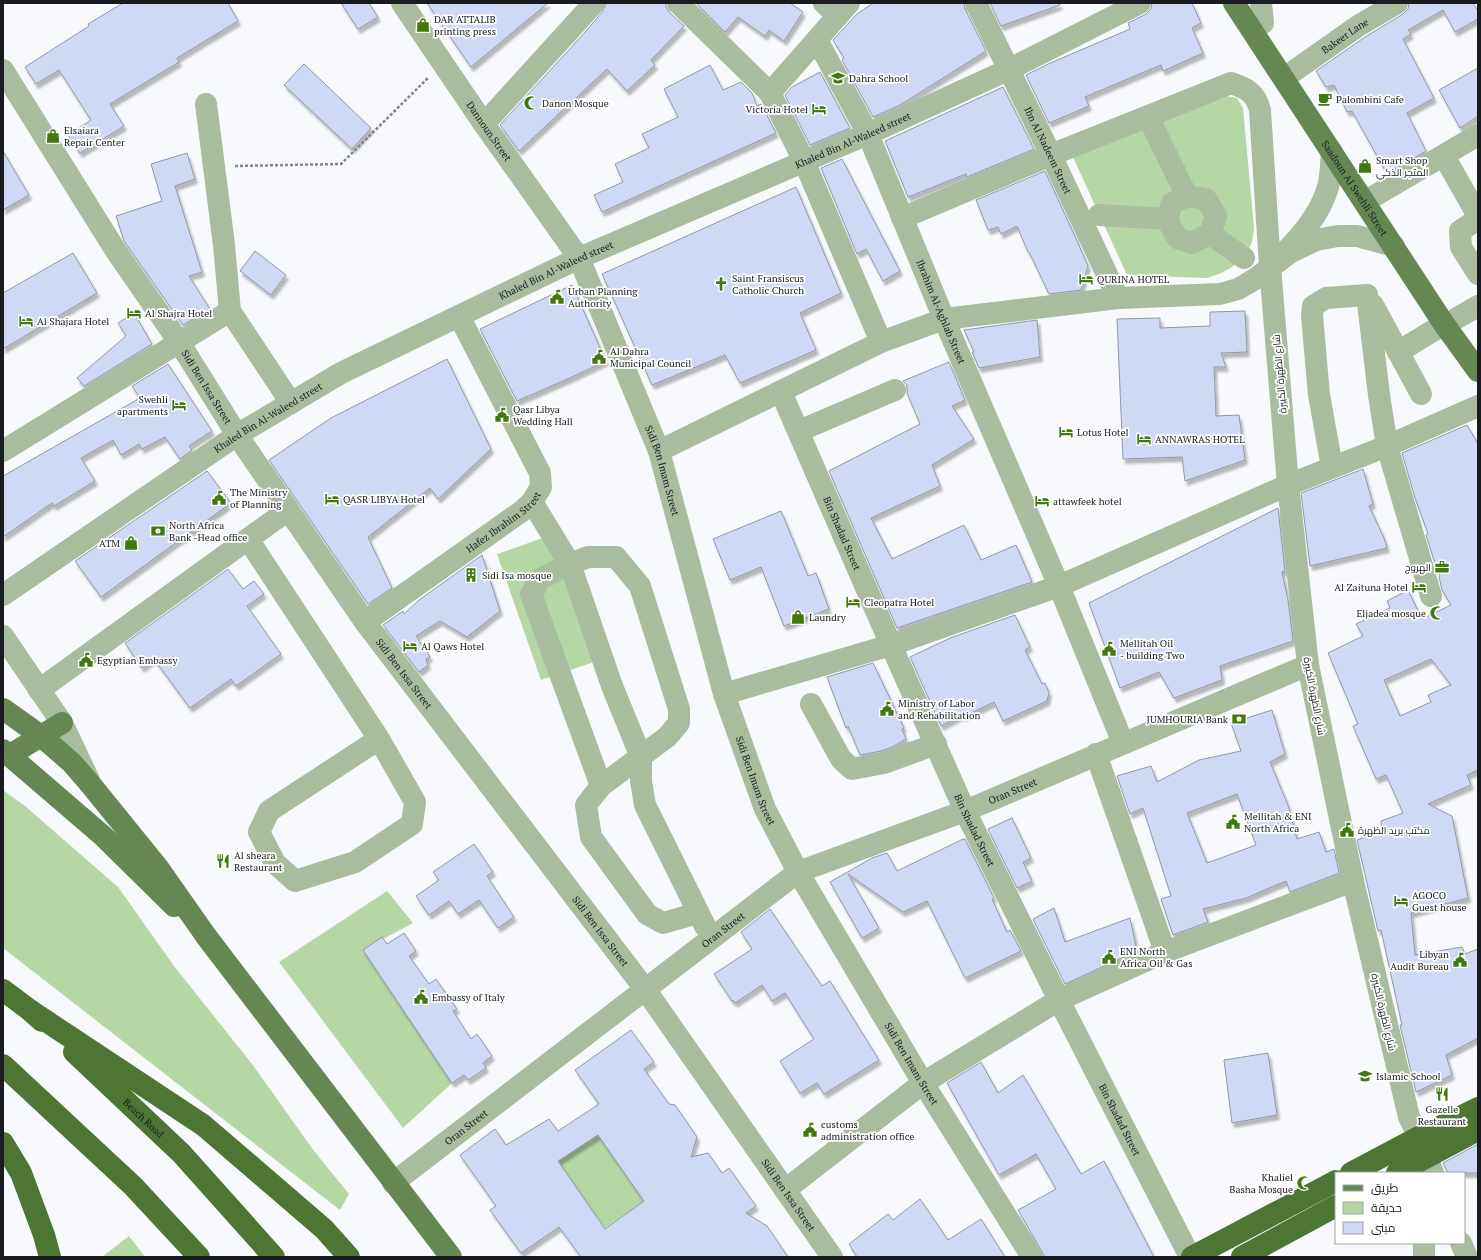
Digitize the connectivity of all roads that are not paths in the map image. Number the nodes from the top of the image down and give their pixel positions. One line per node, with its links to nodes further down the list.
1 (402, 3): 17 (street, Dannoun ٍStreet)
2 (594, 3): 17 (street)
3 (678, 3): 15 (street)
4 (976, 3): 12 (street, Ibn Al Nadeem Street)
5 (1140, 3): 12 (street, Khaled Bin Al-Waleed street)
6 (1234, 3): 21 (main road, Saadoun Al Swehli Street)
7 (1250, 3): 10 (main road, Saadoun Al Swehli Street)
8 (1397, 3): 14 (street, Bakeer Lane)
9 (837, 7): 11 (street)
10 (1262, 13): 14 (main road, Saadoun Al Swehli Street)
11 (817, 40): 15 (street); 19 (street, Ibrahim Al-Aghlab Street)
12 (1010, 69): 19 (street, Khaled Bin Al-Waleed street); 22 (street, Ibn Al Nadeem Street)
13 (3, 70): 44 (street, Sidi Ben Issa Street)
14 (1294, 72): 25 (main road, Saadoun Al Swehli Street)
15 (770, 92): 24 (street)
16 (206, 104): 40 (street)
17 (484, 124): 33 (street, Dannoun ٍStreet)
18 (1152, 125): 26 (street)
19 (868, 134): 24 (street, Khaled Bin Al-Waleed street); 28 (street, Ibrahim Al-Aghlab Street)
20 (1478, 135): 23 (street)
21 (1332, 152): 32 (main road, Saadoun Al Swehli Street); 35 (street)
22 (1052, 155): 28 (street, شارع الظهرة الكبيرة); 35 (street, شارع الظهرة الكبيرة); 38 (street, Ibn Al Nadeem Street)
23 (1444, 156): 25 (street); 29 (street)
24 (804, 161): 33 (street, Khaled Bin Al-Waleed street); 45 (street)
25 (1376, 195): 43 (main road, Saadoun Al Swehli Street)
26 (1187, 196): 30 (street); 31 (street)
27 (1099, 215): 30 (street)
28 (902, 218): 42 (street, Ibrahim Al-Aghlab Street)
29 (1478, 218): 36 (street)
30 (1167, 219): 31 (street)
31 (1210, 234): 34 (street)
32 (1394, 246): 35 (street); 43 (main road, Saadoun Al Swehli Street)
33 (580, 258): 41 (street, Khaled Bin Al-Waleed street); 58 (street, Sidi Ben Imam Street)
34 (1244, 258)
35 (1270, 267): 38 (street); 60 (street, شارع الظهرة الكبيرة)
36 (1478, 274)
37 (1368, 295): 47 (street); 56 (street); 59 (street)
38 (1118, 298): 42 (street)
39 (1478, 306): 43 (street)
40 (230, 311): 44 (street); 52 (street)
41 (459, 316): 52 (street, Khaled Bin Al-Waleed street); 61 (street, Hafez Ibrahim Street)
42 (944, 319): 45 (street); 65 (street, Ibrahim Al-Aghlab Street)
43 (1451, 321): 46 (main road, Saadoun Al Swehli Street); 47 (street); 48 (main road, Saadoun Al Swehli Street)
44 (179, 342): 55 (street, Sidi Ben Issa Street); 57 (street)
45 (881, 342): 50 (street)
46 (1478, 350)
47 (1398, 352): 51 (street)
48 (1478, 371)
49 (896, 390): 54 (street)
50 (781, 392): 54 (street, Bin Shadad Street); 58 (street)
51 (1421, 394)
52 (291, 403): 55 (street, Khaled Bin Al-Waleed street)
53 (1478, 406): 56 (street)
54 (799, 431): 70 (street, Bin Shadad Street)
55 (237, 435): 62 (street, Sidi Ben Issa Street); 66 (street, Khaled Bin Al-Waleed street)
56 (1386, 446): 59 (street); 67 (street)
57 (3, 451)
58 (659, 451): 73 (street, Sidi Ben Imam Street)
59 (1332, 467): 60 (street)
60 (1288, 486): 65 (street); 71 (street, شارع الظهرة الكبيرة)
61 (532, 502): 64 (street); 68 (street, Hafez Ibrahim Street)
62 (288, 510): 63 (street); 68 (street, Sidi Ben Issa Street)
63 (248, 538): 72 (street); 78 (street)
64 (570, 564): 83 (street); 83 (street); 85 (street)
65 (1059, 586): 70 (street); 79 (street, Ibrahim Al-Aghlab Street)
66 (3, 595)
67 (1431, 596)
68 (365, 622): 93 (street, Sidi Ben Issa Street)
69 (3, 636): 72 (street)
70 (891, 645): 73 (street); 80 (street, Bin Shadad Street)
71 (1308, 664): 79 (street, Oran Street); 88 (street, شارع الظهرة الكبيرة)
72 (39, 690): 76 (street)
73 (724, 694): 87 (street, Sidi Ben Imam Street)
74 (811, 704): 80 (street)
75 (3, 709): 77 (main road)
76 (62, 723): 77 (main road); 84 (street)
77 (41, 736): 81 (main road); 84 (main road)
78 (379, 739): 78 (street)
79 (1123, 743): 82 (street, Oran Street)
80 (936, 744): 86 (street, Bin Shadad Street)
81 (7, 753): 90 (main road)
82 (1096, 754): 86 (street, Oran Street); 92 (street)
83 (641, 757): 85 (street); 89 (street)
84 (91, 785): 90 (main road)
85 (601, 786): 89 (street)
86 (966, 811): 87 (street, Oran Street); 95 (street, Bin Shadad Street)
87 (798, 872): 91 (street, Oran Street); 98 (street, Sidi Ben Imam Street)
88 (1353, 881): 92 (street); 101 (street, شارع الظهرة الكبيرة)
89 (698, 913): 91 (street)
90 (206, 936): 106 (main road)
91 (711, 938): 93 (street, Oran Street)
92 (1165, 952): 95 (street)
93 (645, 989): 106 (street, Oran Street); 107 (street, Sidi Ben Issa Street)
94 (3, 990): 96 (highway, Beach Road)
95 (1059, 1000): 98 (street); 118 (street, Bin Shadad Street)
96 (31, 1011): 113 (highway, Beach Road); 114 (highway)
97 (3, 1065): 112 (highway)
98 (923, 1083): 107 (street); 117 (street, Sidi Ben Imam Street)
99 (1478, 1108): 101 (highway)
100 (1478, 1130): 103 (highway)
101 (1412, 1141): 103 (street, شارع الظهرة الكبيرة); 104 (highway)
102 (3, 1143): 111 (highway)
103 (1416, 1168)
104 (1353, 1172)
105 (1335, 1182): 118 (highway)
106 (393, 1183): 115 (main road)
107 (785, 1190): 116 (street, Sidi Ben Issa Street)
108 (1335, 1207): 119 (highway)
109 (1424, 1244): 120 (street)
110 (1461, 1244): 121 (street)
111 (50, 1257)
112 (199, 1257)
113 (274, 1257)
114 (349, 1257)
115 (451, 1257)
116 (832, 1257)
117 (1032, 1257)
118 (1191, 1257)
119 (1242, 1257)
120 (1424, 1257)
121 (1467, 1257)

